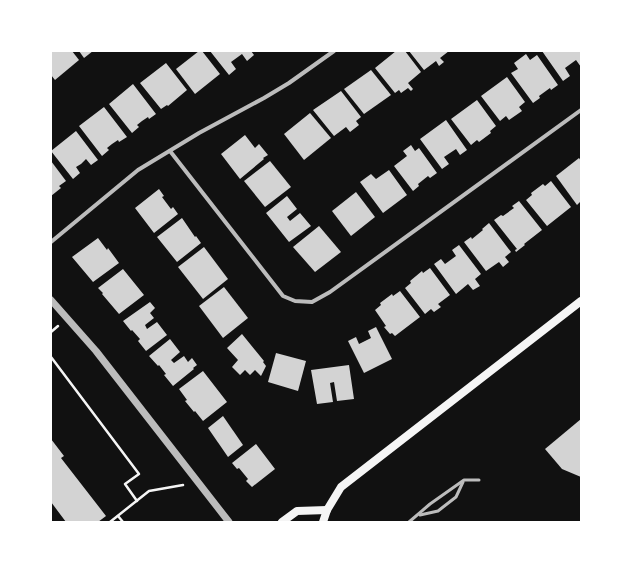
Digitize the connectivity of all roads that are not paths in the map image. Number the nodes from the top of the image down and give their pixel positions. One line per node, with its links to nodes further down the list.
1 (334, 51): 3 (street)
2 (581, 110): 3 (street)
3 (170, 151): 4 (street)
4 (51, 242)
5 (51, 300): 11 (street)
6 (581, 301): 9 (main road)
7 (464, 480): 8 (lane); 10 (lane); 10 (lane)
8 (479, 480)
9 (327, 510): 12 (main road); 13 (main road)
10 (418, 516): 14 (lane)
11 (229, 522)
12 (282, 522)
13 (323, 522)
14 (409, 522)

